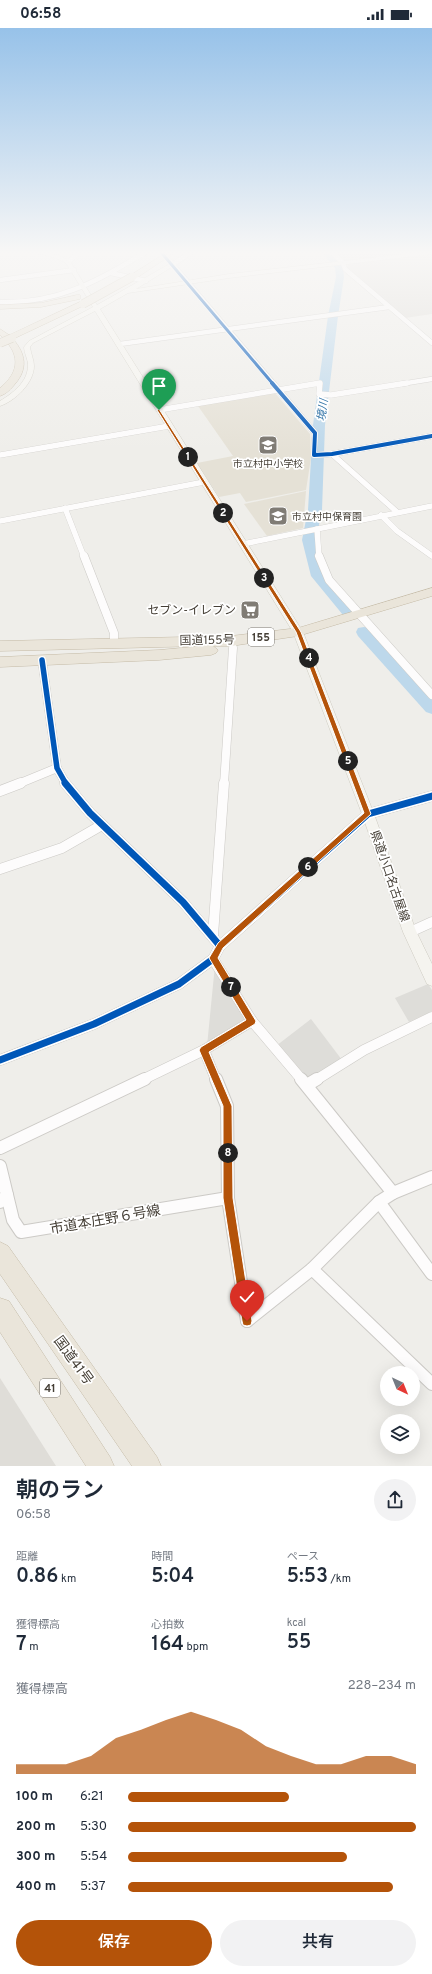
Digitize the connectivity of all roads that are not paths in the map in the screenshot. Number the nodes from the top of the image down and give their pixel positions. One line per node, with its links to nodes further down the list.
1 (42, 318): 9 (highway)
2 (49, 318): 9 (highway)
3 (78, 318): 17 (main road)
4 (104, 318): 12 (main road, 県道小口名古屋線)
5 (219, 318): 8 (street)
6 (308, 318): 8 (street)
7 (403, 318): 11 (street)
8 (228, 329): 12 (street); 15 (street)
9 (5, 336): 10 (highway, bridge); 14 (highway); 16 (highway)
10 (0, 343)
11 (432, 343)
12 (120, 344): 18 (main road, 県道小口名古屋線)
13 (432, 379): 15 (street)
14 (0, 388)
15 (278, 391): 18 (street); 21 (street)
16 (0, 393)
17 (0, 404)
18 (159, 410): 19 (main road, 県道小口名古屋線)
19 (169, 426): 22 (street); 23 (main road, 県道小口名古屋線)
20 (432, 436): 21 (street)
21 (332, 454): 26 (street)
22 (0, 455)
23 (204, 482): 25 (street); 30 (main road, 県道小口名古屋線)
24 (432, 506): 26 (street)
25 (65, 508): 28 (street); 38 (street)
26 (397, 512): 27 (street)
27 (381, 515): 29 (street); 31 (street)
28 (0, 520)
29 (317, 529): 30 (street); 34 (street)
30 (243, 544): 35 (main road, 県道小口名古屋線)
31 (432, 556)
32 (432, 592): 34 (highway, 国道155号 / 155)
33 (432, 600): 34 (highway, 国道155号 / 155)
34 (362, 617): 35 (highway, 国道155号 / 155); 46 (street)
35 (300, 635): 38 (highway, 国道155号 / 155); 41 (highway, 国道155号 / 155); 50 (main road, 県道小口名古屋線)
36 (0, 642): 37 (highway, 155)
37 (83, 643): 38 (highway, 国道155号 / 155); 40 (highway, 国道155号 / 155)
38 (114, 643)
39 (0, 646): 40 (highway, 国道155号 / 155)
40 (31, 647): 42 (highway, 国道155号 / 155); 43 (highway, 国道155号 / 155)
41 (233, 648): 43 (highway, 国道155号 / 155); 55 (street)
42 (0, 650)
43 (211, 650): 44 (highway, 155)
44 (42, 660): 45 (highway, 155); 47 (street)
45 (0, 662)
46 (432, 695)
47 (57, 768): 48 (street); 51 (street)
48 (0, 791)
49 (432, 796): 50 (street)
50 (368, 814): 54 (main road, 県道小口名古屋線); 56 (street)
51 (102, 825): 52 (street); 55 (street)
52 (0, 869)
53 (432, 922): 54 (street)
54 (410, 932): 58 (main road, 県道小口名古屋線)
55 (213, 935): 56 (street)
56 (220, 946): 57 (street)
57 (213, 958): 60 (street); 62 (street)
58 (432, 979)
59 (432, 1017): 63 (street)
60 (252, 1021): 61 (street); 63 (street)
61 (204, 1050): 64 (street); 69 (street)
62 (0, 1060)
63 (307, 1085): 67 (street)
64 (0, 1148)
65 (0, 1166): 68 (street, 市道本庄野６号線)
66 (432, 1177): 67 (street)
67 (393, 1193): 70 (street)
68 (4, 1198): 69 (street, 市道本庄野６号線)
69 (228, 1198): 72 (street)
70 (379, 1202): 72 (street); 73 (street)
71 (0, 1254): 77 (highway, 国道41号)
72 (312, 1269): 75 (street)
73 (432, 1274)
74 (0, 1310): 76 (highway, 41)
75 (432, 1384)
76 (101, 1466)
77 (148, 1466)

